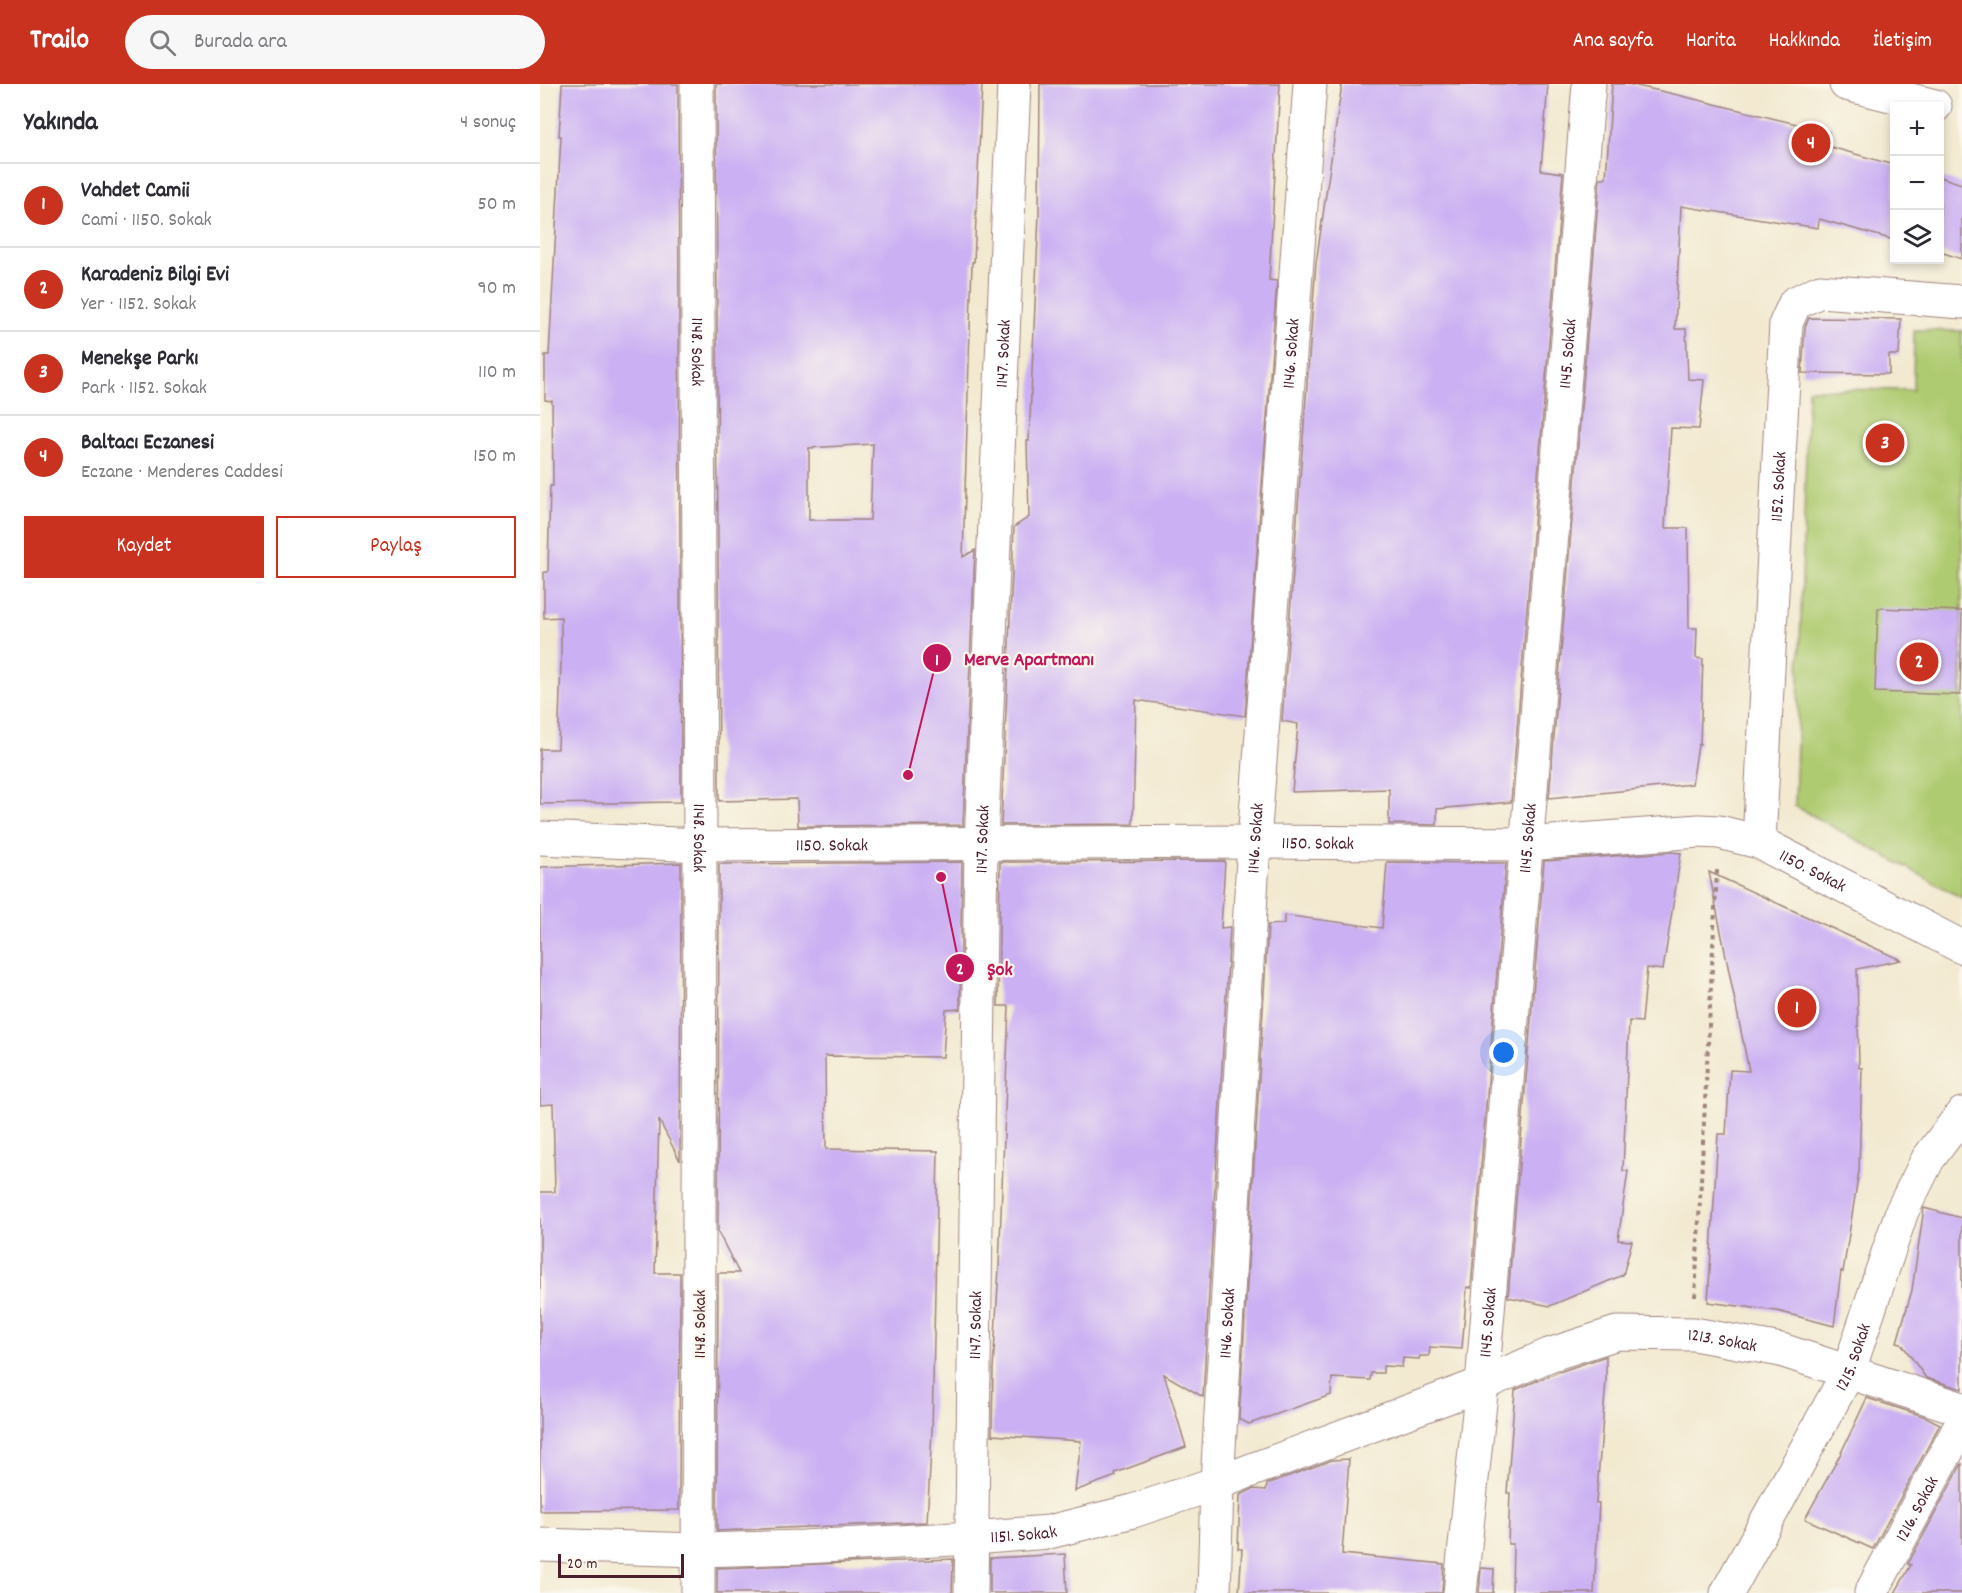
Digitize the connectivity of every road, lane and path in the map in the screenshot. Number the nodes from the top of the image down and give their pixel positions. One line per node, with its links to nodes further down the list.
1 (697, 84): 16 (street, 1148. Sokak)
2 (1014, 84): 14 (street, 1147. Sokak)
3 (1310, 84): 12 (street, 1146. Sokak)
4 (1588, 84): 15 (street, 1145. Sokak)
5 (1858, 85): 6 (street)
6 (1919, 102)
7 (1944, 109): 8 (street)
8 (1962, 113)
9 (1962, 302): 13 (street, 1152. Sokak)
10 (1719, 832): 13 (street, 1150. Sokak); 15 (street, 1150. Sokak); 19 (path)
11 (540, 838): 16 (street, 1150. Sokak)
12 (1254, 842): 14 (street, 1150. Sokak); 15 (street, 1150. Sokak); 24 (street, 1146. Sokak)
13 (1759, 842): 17 (street, 1150. Sokak)
14 (981, 844): 16 (street, 1150. Sokak); 25 (street, 1147. Sokak)
15 (1526, 844): 21 (street, 1145. Sokak)
16 (700, 845): 27 (street, 1148. Sokak)
17 (1962, 947)
18 (1962, 1114): 20 (street, 1215. Sokak)
19 (1694, 1334): 20 (street, 1213. Sokak); 21 (street, 1213. Sokak)
20 (1848, 1372): 22 (street, 1213. Sokak); 32 (street, 1215. Sokak)
21 (1482, 1384): 24 (street, 1151. Sokak); 31 (street, 1145. Sokak)
22 (1962, 1409)
23 (1962, 1423): 33 (street, 1216. Sokak)
24 (1217, 1483): 25 (street, 1151. Sokak); 30 (street, 1146. Sokak)
25 (973, 1538): 27 (street, 1151. Sokak); 29 (street, 1147. Sokak)
26 (540, 1545): 27 (street, 1151. Sokak)
27 (698, 1550): 28 (street, 1148. Sokak)
28 (698, 1593)
29 (971, 1593)
30 (1214, 1593)
31 (1460, 1593)
32 (1727, 1593)
33 (1870, 1593)

